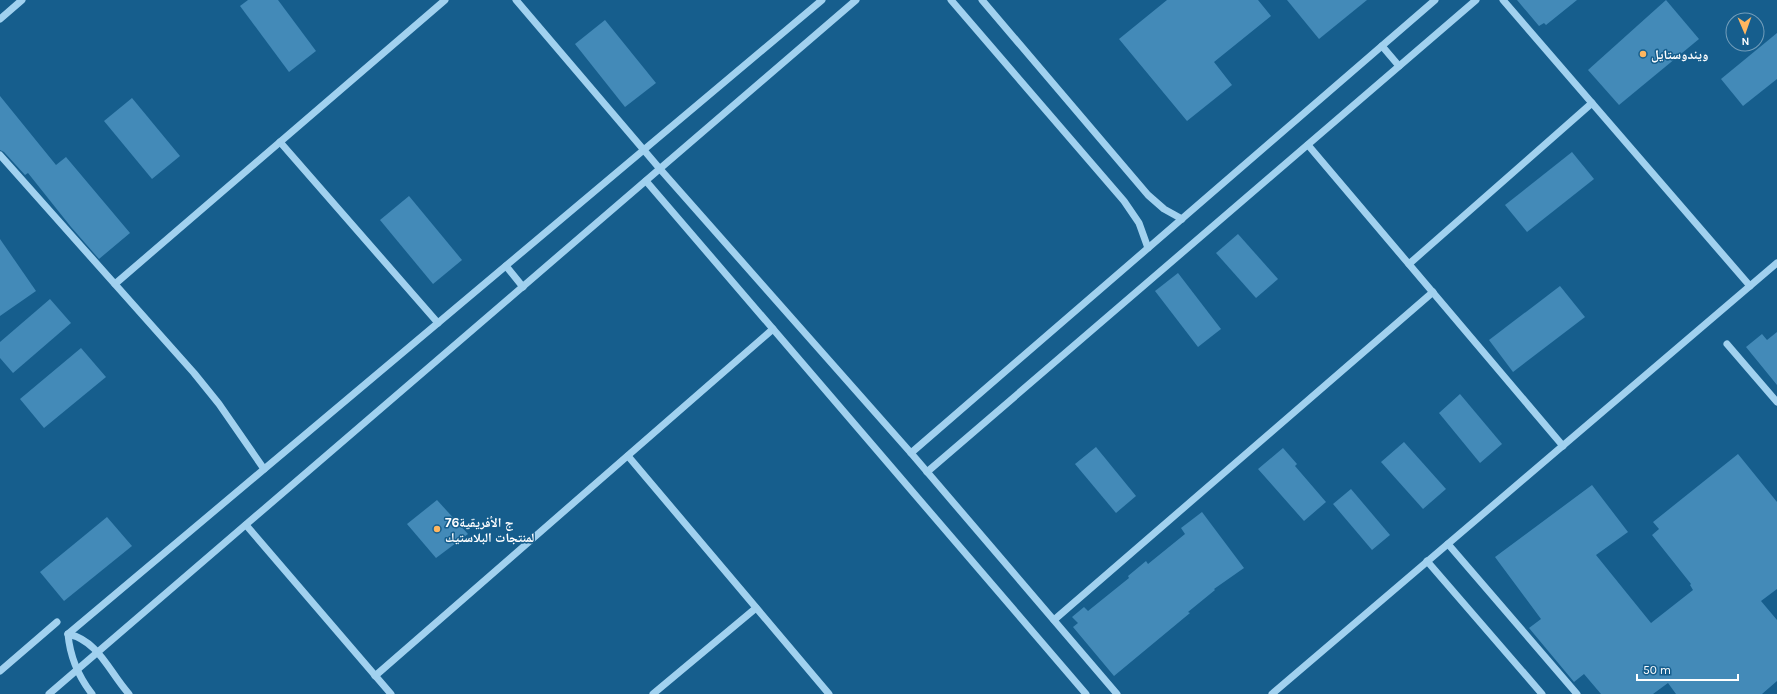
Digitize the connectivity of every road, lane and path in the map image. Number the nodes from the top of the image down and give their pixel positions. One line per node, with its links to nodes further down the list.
1 (22, 0): 11 (street)
2 (445, 0): 15 (street)
3 (516, 0): 17 (street)
4 (822, 0): 17 (street)
5 (856, 0): 19 (street)
6 (951, 0): 22 (street)
7 (982, 0): 21 (street)
8 (1435, 0): 12 (street)
9 (1476, 0): 13 (street)
10 (1503, 0): 14 (street)
11 (0, 19)
12 (1382, 46): 13 (street); 21 (street)
13 (1399, 66): 16 (street)
14 (1592, 103): 24 (street); 27 (street)
15 (280, 142): 26 (street); 30 (street)
16 (1308, 145): 24 (street); 38 (street)
17 (644, 150): 19 (street); 25 (street)
18 (0, 155): 26 (street)
19 (660, 169): 20 (street); 35 (street)
20 (646, 181): 28 (street); 31 (street)
21 (1182, 218): 22 (street)
22 (1148, 248): 35 (street)
23 (1777, 263): 27 (street)
24 (1409, 264): 29 (street)
25 (506, 266): 28 (street); 30 (street)
26 (115, 284): 37 (street)
27 (1750, 286): 34 (street)
28 (523, 287): 39 (street)
29 (1433, 292): 34 (street); 43 (street)
30 (438, 323): 37 (street)
31 (773, 329): 36 (street); 56 (street)
32 (1727, 344): 33 (street)
33 (1777, 402)
34 (1563, 446): 40 (street)
35 (911, 453): 38 (street)
36 (628, 456): 42 (street); 49 (street)
37 (264, 469): 45 (street)
38 (927, 472): 43 (street)
39 (246, 525): 46 (street); 49 (street)
40 (1448, 544): 41 (street); 60 (street)
41 (1427, 561): 58 (street); 59 (street)
42 (756, 608): 54 (street); 55 (street)
43 (1054, 620): 57 (street)
44 (57, 622): 48 (street)
45 (68, 634): 46 (street); 47 (street)
46 (99, 652): 47 (street); 52 (street)
47 (76, 670): 50 (street); 51 (street)
48 (0, 671)
49 (375, 676): 53 (street)
50 (49, 694)
51 (92, 694)
52 (129, 694)
53 (391, 694)
54 (653, 694)
55 (829, 694)
56 (1086, 694)
57 (1117, 694)
58 (1272, 694)
59 (1542, 694)
60 (1577, 694)

